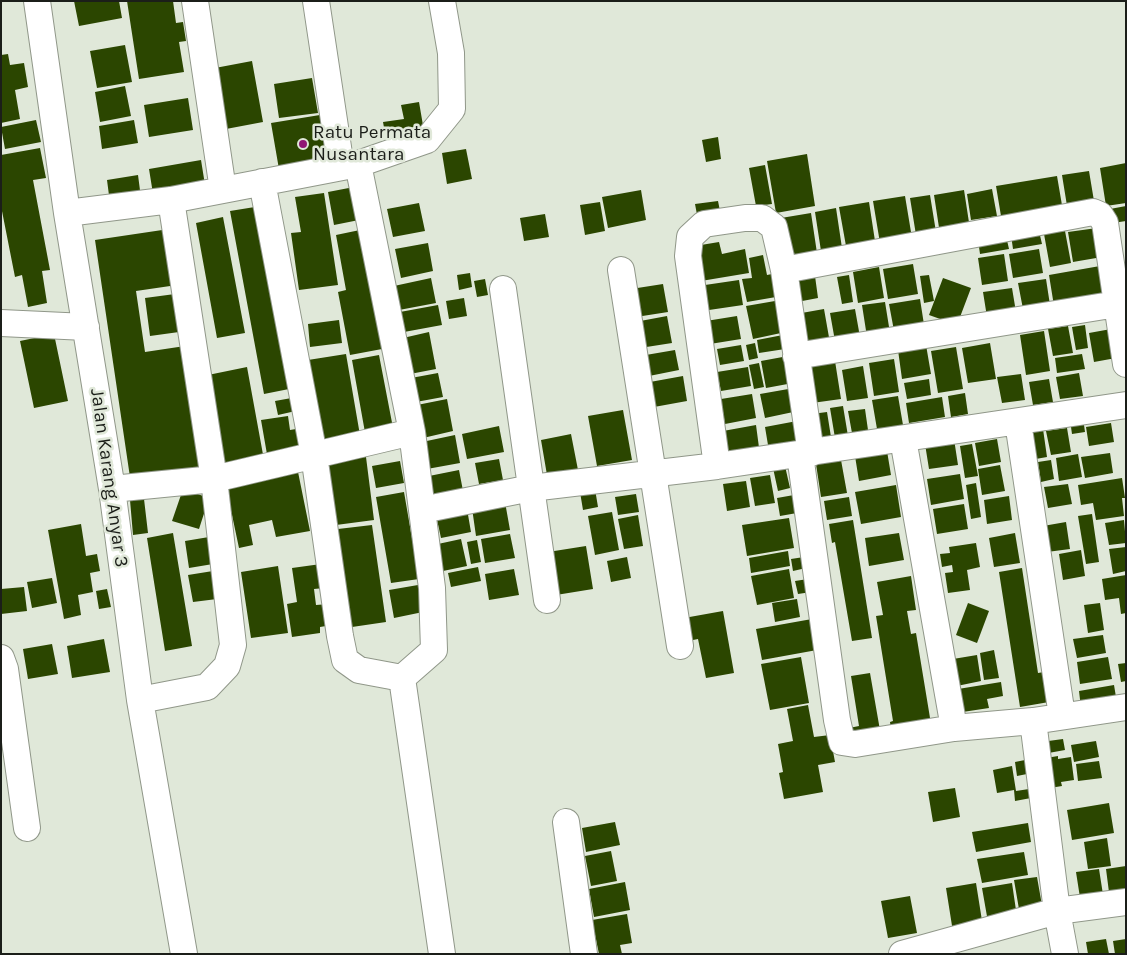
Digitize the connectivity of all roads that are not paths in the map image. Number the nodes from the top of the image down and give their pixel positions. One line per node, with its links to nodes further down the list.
1 (37, 1): 9 (street, Jalan Karang Anyar 3)
2 (195, 1): 7 (street)
3 (316, 1): 5 (street)
4 (442, 1): 5 (street)
5 (350, 166): 6 (street); 20 (street)
6 (262, 182): 7 (street); 23 (street)
7 (223, 190): 8 (street)
8 (171, 200): 9 (street); 26 (street)
9 (68, 213): 15 (street, Jalan Karang Anyar 3)
10 (621, 270): 25 (street)
11 (784, 270): 13 (street); 16 (street); 24 (street)
12 (503, 289): 27 (street)
13 (1117, 304): 16 (street); 17 (street)
14 (1, 323): 15 (street)
15 (86, 327): 28 (street, Jalan Karang Anyar 3)
16 (796, 356): 22 (street)
17 (1126, 364)
18 (1126, 405): 19 (street)
19 (1018, 422): 21 (street); 36 (street)
20 (412, 432): 23 (street); 29 (street)
21 (903, 439): 22 (street); 38 (street)
22 (805, 454): 24 (street); 38 (street)
23 (314, 455): 26 (street); 33 (street)
24 (717, 466): 25 (street)
25 (652, 474): 27 (street); 31 (street)
26 (214, 479): 28 (street); 34 (street)
27 (531, 488): 29 (street); 30 (street)
28 (112, 489): 34 (street, Jalan Karang Anyar 3)
29 (422, 510): 33 (street)
30 (547, 600)
31 (680, 646)
32 (1, 658): 40 (street)
33 (402, 678): 44 (street)
34 (140, 700): 43 (street, Jalan Karang Anyar 3)
35 (1126, 707): 36 (street)
36 (1062, 716): 37 (street)
37 (1033, 721): 38 (street); 42 (street)
38 (954, 728)
39 (566, 822): 45 (street)
40 (27, 828)
41 (1126, 902): 42 (street)
42 (1057, 911): 46 (street); 47 (street)
43 (184, 954)
44 (442, 954)
45 (584, 954)
46 (902, 954)
47 (1065, 954)

